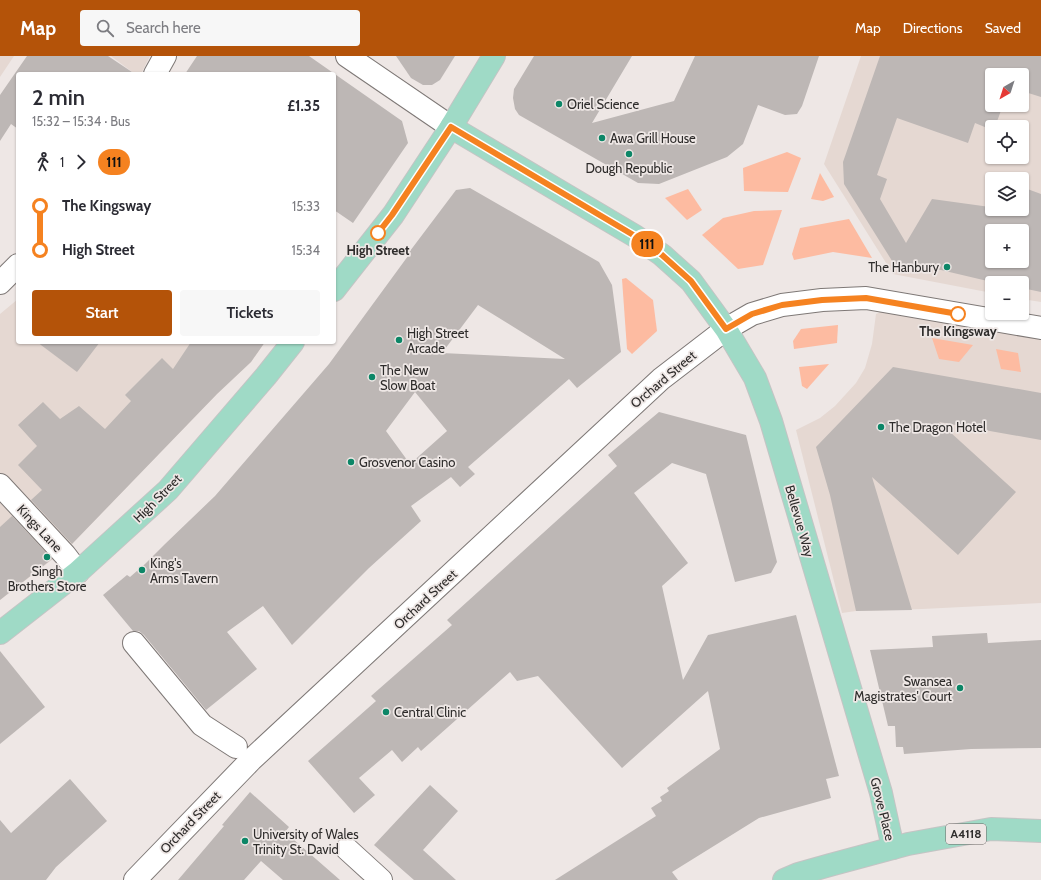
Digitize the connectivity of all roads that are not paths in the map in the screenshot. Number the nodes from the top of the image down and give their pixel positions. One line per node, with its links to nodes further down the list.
1 (165, 56): 4 (street)
2 (347, 56): 5 (street)
3 (494, 56): 5 (main road)
4 (156, 72)
5 (451, 127): 8 (main road); 10 (main road, Bellevue Way)
6 (16, 267): 7 (street)
7 (0, 283)
8 (336, 287)
9 (1041, 328): 10 (street)
10 (726, 329): 16 (main road, Bellevue Way); 21 (street, Orchard Street)
11 (291, 344): 13 (main road, High Street)
12 (0, 485): 13 (street, Kings Lane)
13 (78, 572): 14 (main road, High Street)
14 (0, 633)
15 (134, 643): 17 (street)
16 (859, 718): 19 (main road, Grove Place)
17 (236, 747)
18 (1041, 832): 19 (main road, Grove Place / A4118)
19 (893, 848): 23 (main road, A4118)
20 (347, 849): 22 (street)
21 (135, 880)
22 (381, 880)
23 (784, 880)

